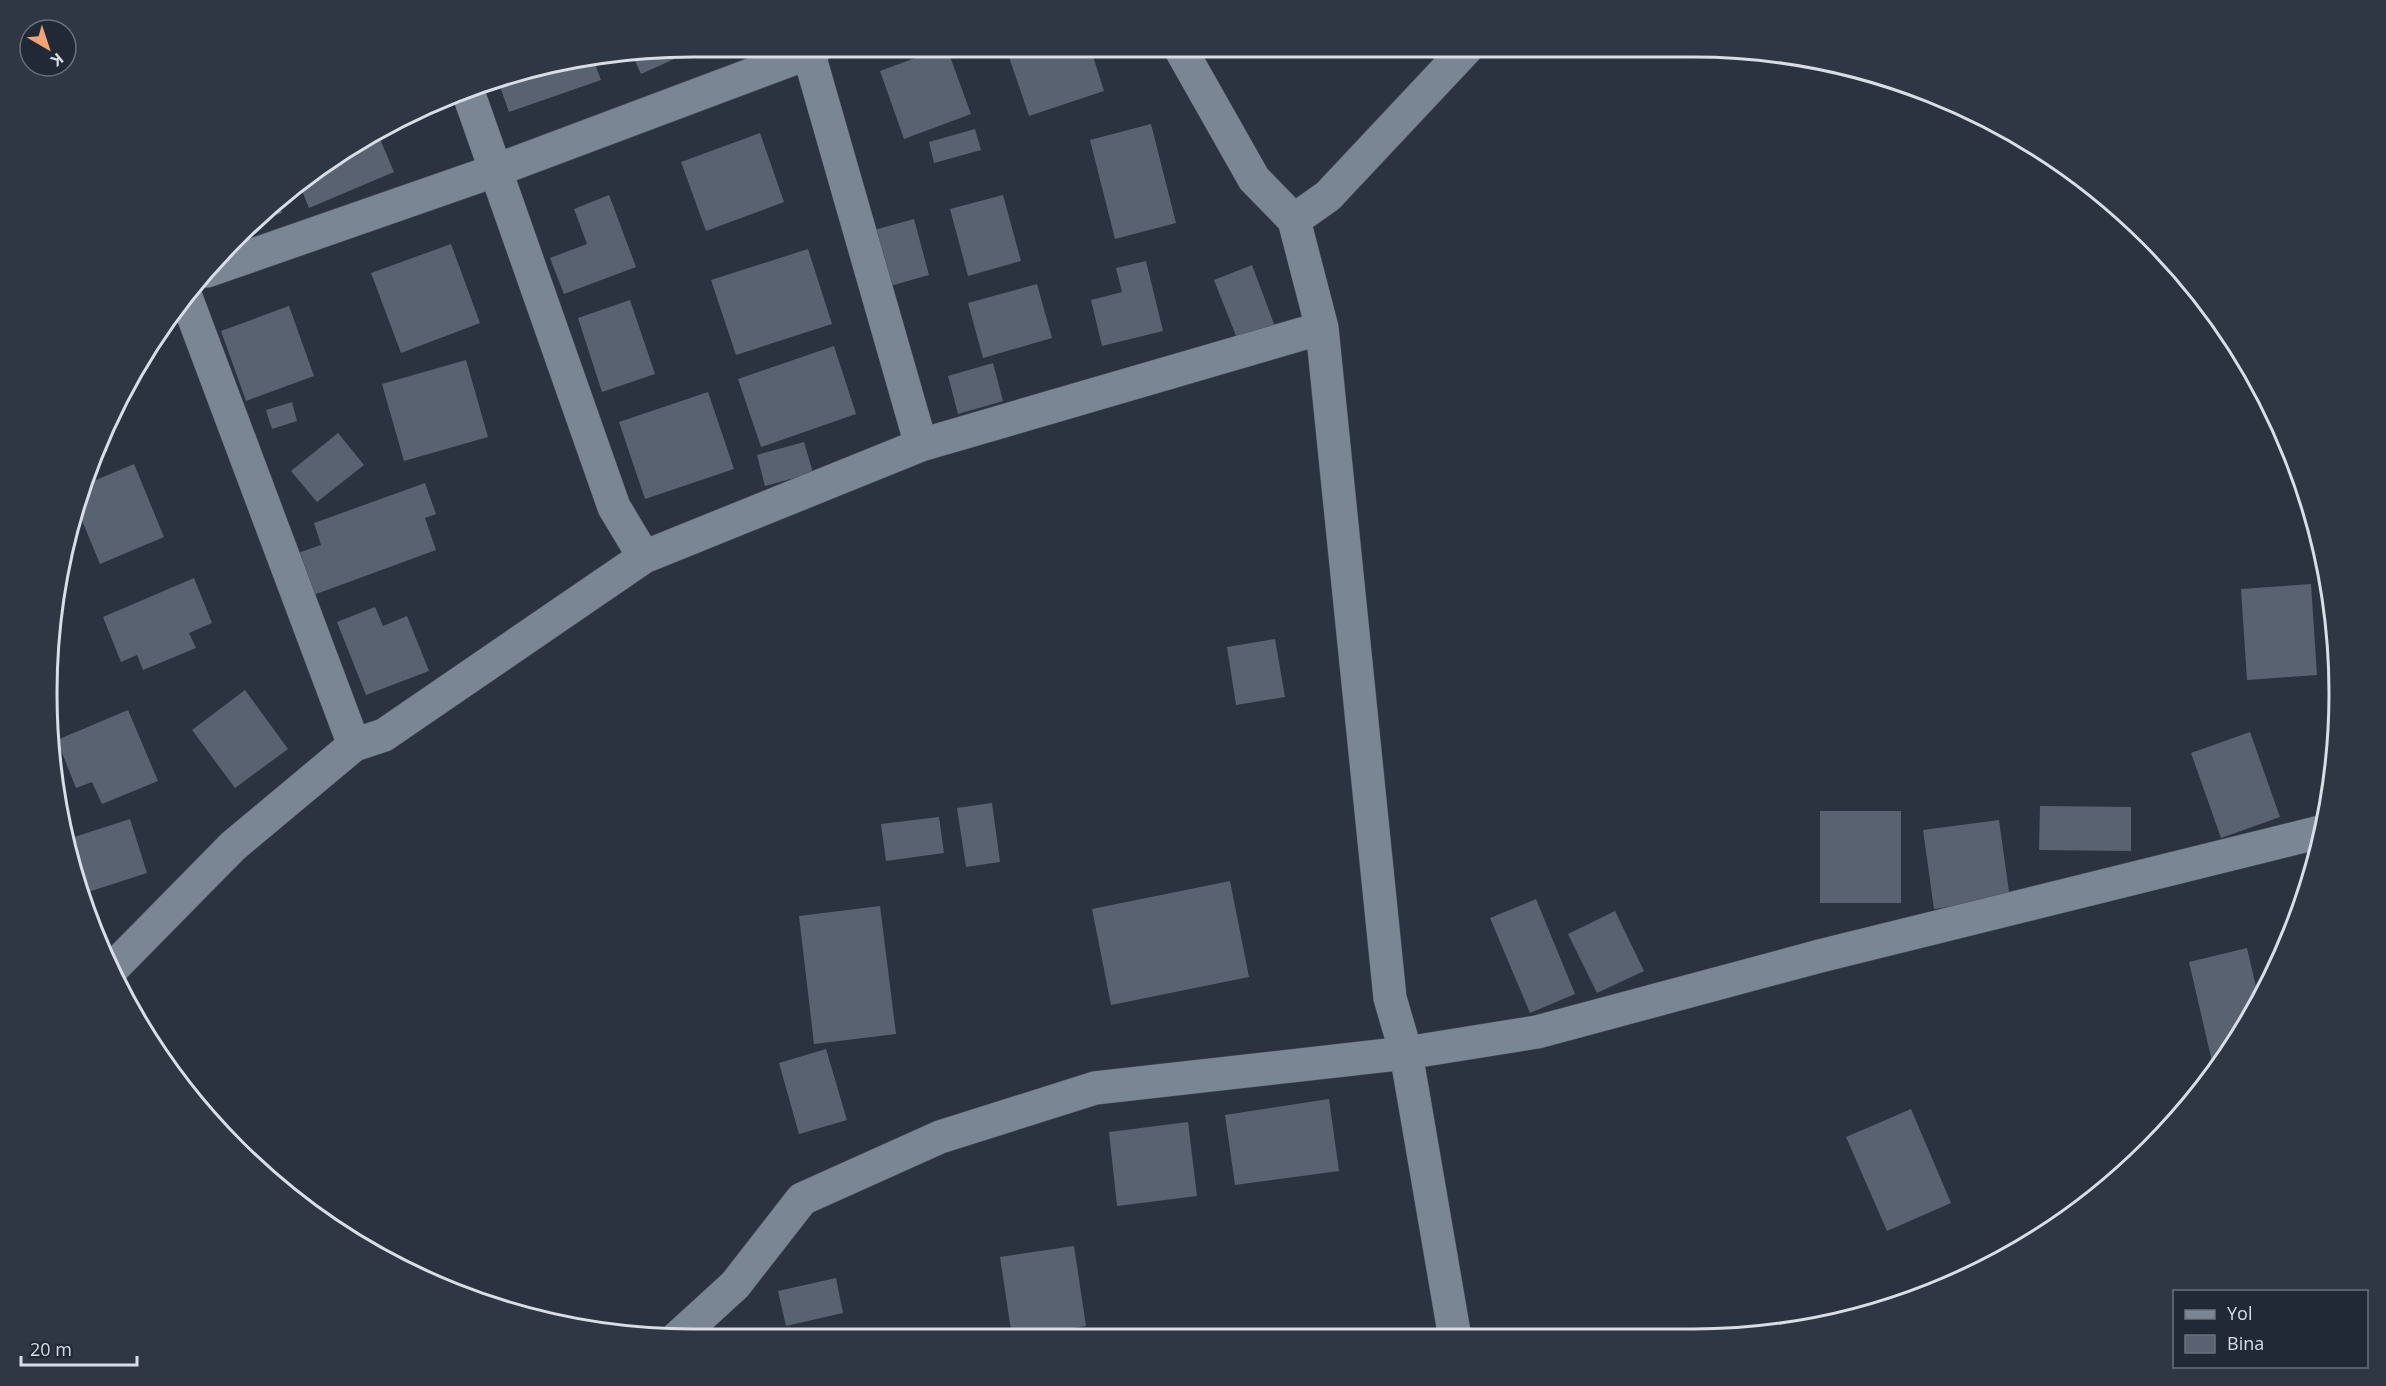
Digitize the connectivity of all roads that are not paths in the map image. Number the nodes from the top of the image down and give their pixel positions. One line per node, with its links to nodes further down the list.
1 (797, 57): 6 (street)
2 (811, 57): 11 (street)
3 (1185, 57): 7 (street)
4 (1458, 57): 7 (street)
5 (470, 98): 6 (street)
6 (494, 171): 8 (street); 12 (street)
7 (1294, 220): 10 (street)
8 (223, 266)
9 (189, 305): 13 (street)
10 (1322, 328): 11 (street); 16 (street)
11 (921, 445): 12 (street)
12 (644, 557): 13 (street)
13 (354, 745): 15 (street)
14 (2313, 834): 16 (street)
15 (118, 963)
16 (1406, 1053): 17 (street); 18 (street)
17 (686, 1329)
18 (1453, 1329)

